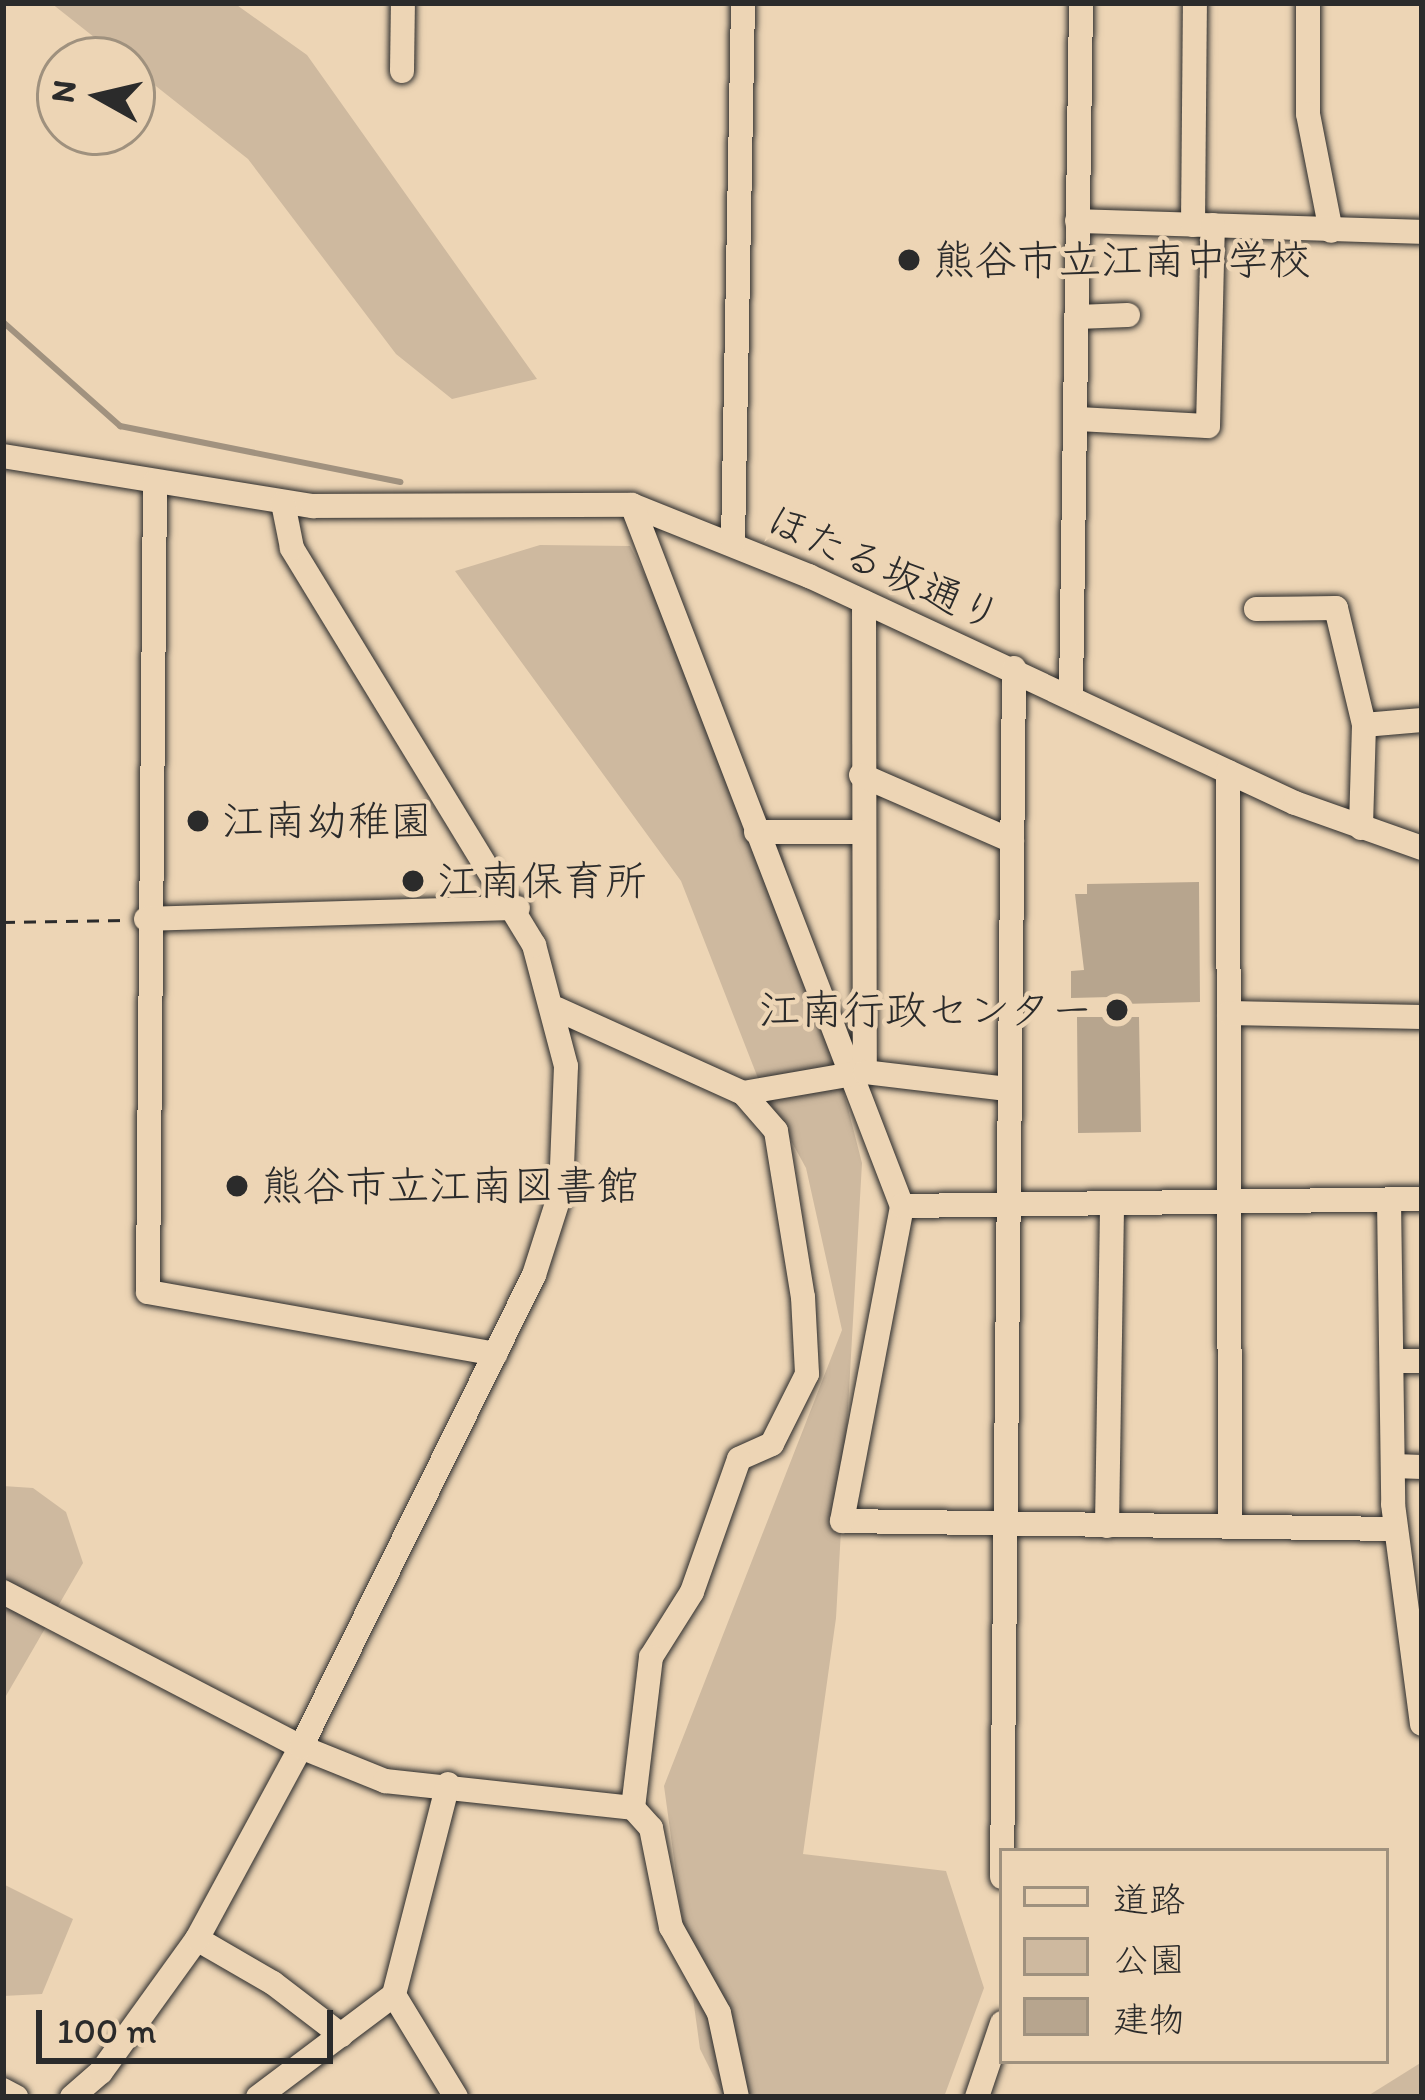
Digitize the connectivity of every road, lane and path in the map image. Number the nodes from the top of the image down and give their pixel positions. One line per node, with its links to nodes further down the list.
1 (403, 3): 6 (street)
2 (743, 3): 18 (street)
3 (1081, 3): 7 (street)
4 (1195, 3): 8 (street)
5 (1308, 3): 9 (street)
6 (401, 71)
7 (1077, 221): 8 (street); 12 (street)
8 (1203, 225): 9 (street); 13 (street)
9 (1330, 231): 10 (street)
10 (1422, 232)
11 (1128, 315): 12 (street)
12 (1077, 317): 13 (street)
13 (1077, 419): 22 (street)
14 (3, 456): 15 (street, ほたる坂通り)
15 (155, 482): 16 (street, ほたる坂通り); 33 (street)
16 (284, 502): 17 (street, ほたる坂通り); 32 (street)
17 (632, 505): 18 (street, ほたる坂通り); 28 (street)
18 (733, 543): 19 (street, ほたる坂通り)
19 (864, 602): 21 (street, ほたる坂通り); 26 (street)
20 (1256, 610): 24 (street)
21 (1014, 668): 22 (street, ほたる坂通り); 30 (street)
22 (1071, 694): 25 (street, ほたる坂通り)
23 (1422, 720): 24 (street)
24 (1364, 724): 27 (street)
25 (1228, 772): 27 (street, ほたる坂通り); 36 (street)
26 (861, 775): 29 (street); 30 (street)
27 (1360, 828): 31 (street, ほたる坂通り)
28 (756, 832): 29 (street); 38 (street)
29 (862, 832): 38 (street)
30 (1012, 841): 39 (street)
31 (1422, 848)
32 (518, 908): 33 (street); 35 (street)
33 (146, 920): 34 (path); 47 (street)
34 (3, 922)
35 (557, 1010): 40 (street); 47 (street)
36 (1229, 1013): 37 (street); 43 (street)
37 (1422, 1017)
38 (858, 1074): 39 (street); 40 (street); 45 (street)
39 (1008, 1088): 46 (street)
40 (742, 1093): 61 (street)
41 (1422, 1199): 42 (street)
42 (1389, 1200): 43 (street); 48 (street)
43 (1229, 1202): 44 (street); 54 (street)
44 (1112, 1204): 46 (street); 53 (street)
45 (902, 1206): 46 (street); 52 (street)
46 (1006, 1206): 52 (street)
47 (496, 1354): 59 (street)
48 (1392, 1361): 49 (street); 50 (street)
49 (1422, 1361)
50 (1394, 1466): 51 (street); 55 (street)
51 (1422, 1467)
52 (1002, 1526): 53 (street); 62 (street)
53 (1107, 1526): 54 (street)
54 (1230, 1527): 55 (street)
55 (1396, 1529): 56 (street)
56 (1411, 1562): 58 (street)
57 (3, 1592): 59 (street)
58 (1422, 1724)
59 (301, 1747): 60 (street); 63 (street)
60 (448, 1784): 61 (street); 64 (street)
61 (633, 1808): 72 (street)
62 (1002, 1848)
63 (196, 1939): 66 (street); 69 (street)
64 (394, 1994): 66 (street); 71 (street)
65 (999, 2032): 73 (street)
66 (340, 2035): 70 (street)
67 (3, 2090): 68 (street)
68 (16, 2097)
69 (72, 2097)
70 (258, 2097)
71 (456, 2097)
72 (737, 2097)
73 (977, 2097)

